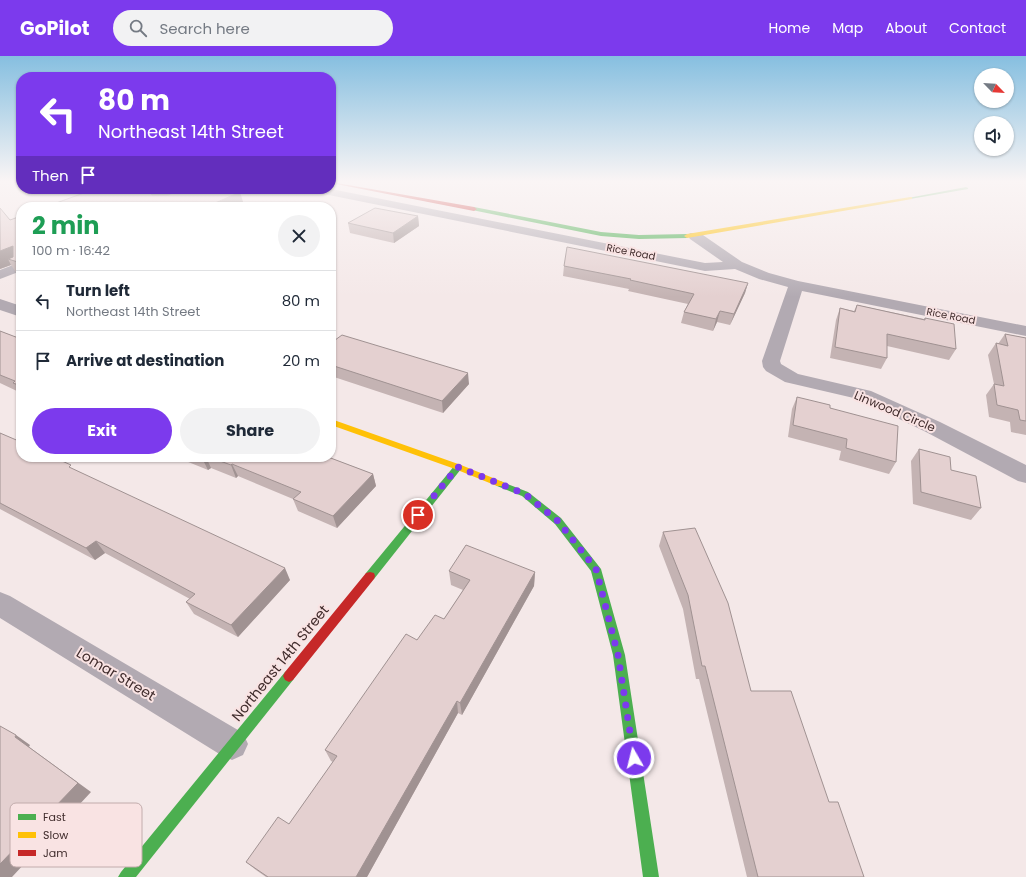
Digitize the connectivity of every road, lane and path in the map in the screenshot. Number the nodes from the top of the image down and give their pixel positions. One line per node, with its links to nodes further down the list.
1 (471, 220): 5 (street, Rice Road)
2 (530, 220): 4 (street)
3 (784, 220): 4 (street)
4 (695, 236): 5 (street, Rice Road)
5 (737, 265): 8 (street, Rice Road)
6 (16, 268): 7 (street)
7 (0, 275)
8 (796, 285): 11 (street, Rice Road); 14 (street, Linwood Circle)
9 (0, 304): 10 (street)
10 (16, 310)
11 (1026, 331)
12 (336, 424): 13 (street)
13 (458, 467): 16 (street, Northeast 14th Street); 20 (street)
14 (1026, 475)
15 (0, 604): 16 (street, Lomar Street)
16 (232, 744): 17 (street, Northeast 14th Street)
17 (142, 857)
18 (134, 867): 19 (street, Northeast 14th Street)
19 (126, 877)
20 (651, 877)

